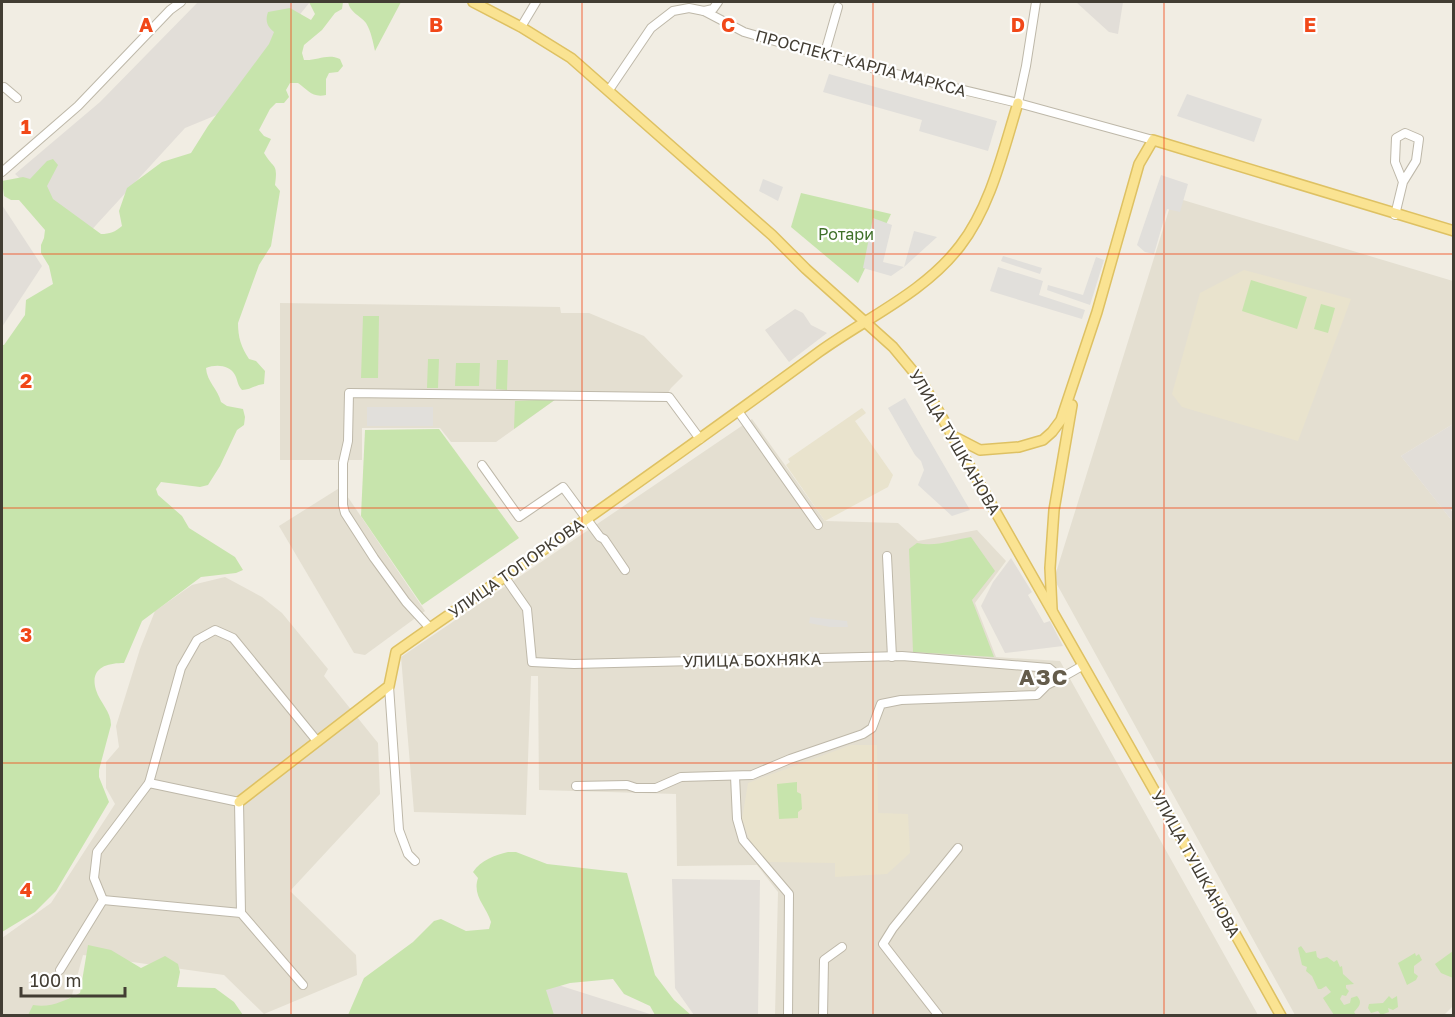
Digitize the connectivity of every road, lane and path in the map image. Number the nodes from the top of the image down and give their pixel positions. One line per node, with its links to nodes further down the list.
1 (181, 2): 15 (street)
2 (473, 2): 8 (main road, УЛИЦА ТУШКАНОВА)
3 (536, 2): 8 (street)
4 (718, 2): 7 (street)
5 (1036, 2): 13 (street)
6 (838, 7): 9 (street)
7 (704, 11): 9 (street, ПРОСПЕКТ КАРЛА МАРКСА); 11 (street, ПРОСПЕКТ КАРЛА МАРКСА)
8 (521, 27): 11 (main road, УЛИЦА ТУШКАНОВА)
9 (824, 56): 13 (street, ПРОСПЕКТ КАРЛА МАРКСА)
10 (2, 88): 12 (street)
11 (609, 90): 19 (main road, УЛИЦА ТУШКАНОВА)
12 (17, 98)
13 (1018, 103): 14 (street, ПРОСПЕКТ КАРЛА МАРКСА); 19 (main road, УЛИЦА ТОПОРКОВА)
14 (1153, 140): 17 (main road, ПРОСПЕКТ КАРЛА МАРКСА); 20 (main road)
15 (2, 172)
16 (1403, 182): 16 (street); 17 (street)
17 (1395, 214): 18 (main road, ПРОСПЕКТ КАРЛА МАРКСА)
18 (1454, 231)
19 (865, 321): 21 (main road, УЛИЦА ТОПОРКОВА); 22 (main road, УЛИЦА ТУШКАНОВА)
20 (1077, 375): 22 (main road); 30 (main road)
21 (738, 411): 23 (main road, УЛИЦА ТОПОРКОВА); 26 (street)
22 (953, 436): 30 (main road, УЛИЦА ТУШКАНОВА)
23 (700, 439): 25 (main road, УЛИЦА ТОПОРКОВА); 31 (street)
24 (482, 465): 25 (street)
25 (586, 518): 28 (street); 29 (main road, УЛИЦА ТОПОРКОВА)
26 (818, 525)
27 (887, 556): 32 (street)
28 (625, 570)
29 (504, 576): 31 (main road, УЛИЦА ТОПОРКОВА); 32 (street, УЛИЦА БОХНЯКА)
30 (1052, 611): 33 (main road, УЛИЦА ТУШКАНОВА)
31 (430, 627): 35 (main road, УЛИЦА ТОПОРКОВА)
32 (892, 657): 34 (street, УЛИЦА БОХНЯКА)
33 (1082, 666): 34 (street); 51 (main road, УЛИЦА ТУШКАНОВА)
34 (1061, 678): 37 (street)
35 (389, 686): 36 (main road); 42 (street)
36 (317, 741): 38 (street); 40 (main road)
37 (735, 776): 39 (street); 48 (street)
38 (149, 783): 40 (street); 43 (street)
39 (576, 786)
40 (239, 802): 44 (street)
41 (958, 848): 50 (street)
42 (415, 861)
43 (103, 900): 44 (street); 46 (street)
44 (241, 913): 47 (street)
45 (842, 947): 49 (street)
46 (60, 970)
47 (303, 985)
48 (788, 1016)
49 (823, 1016)
50 (939, 1016)
51 (1281, 1016)

